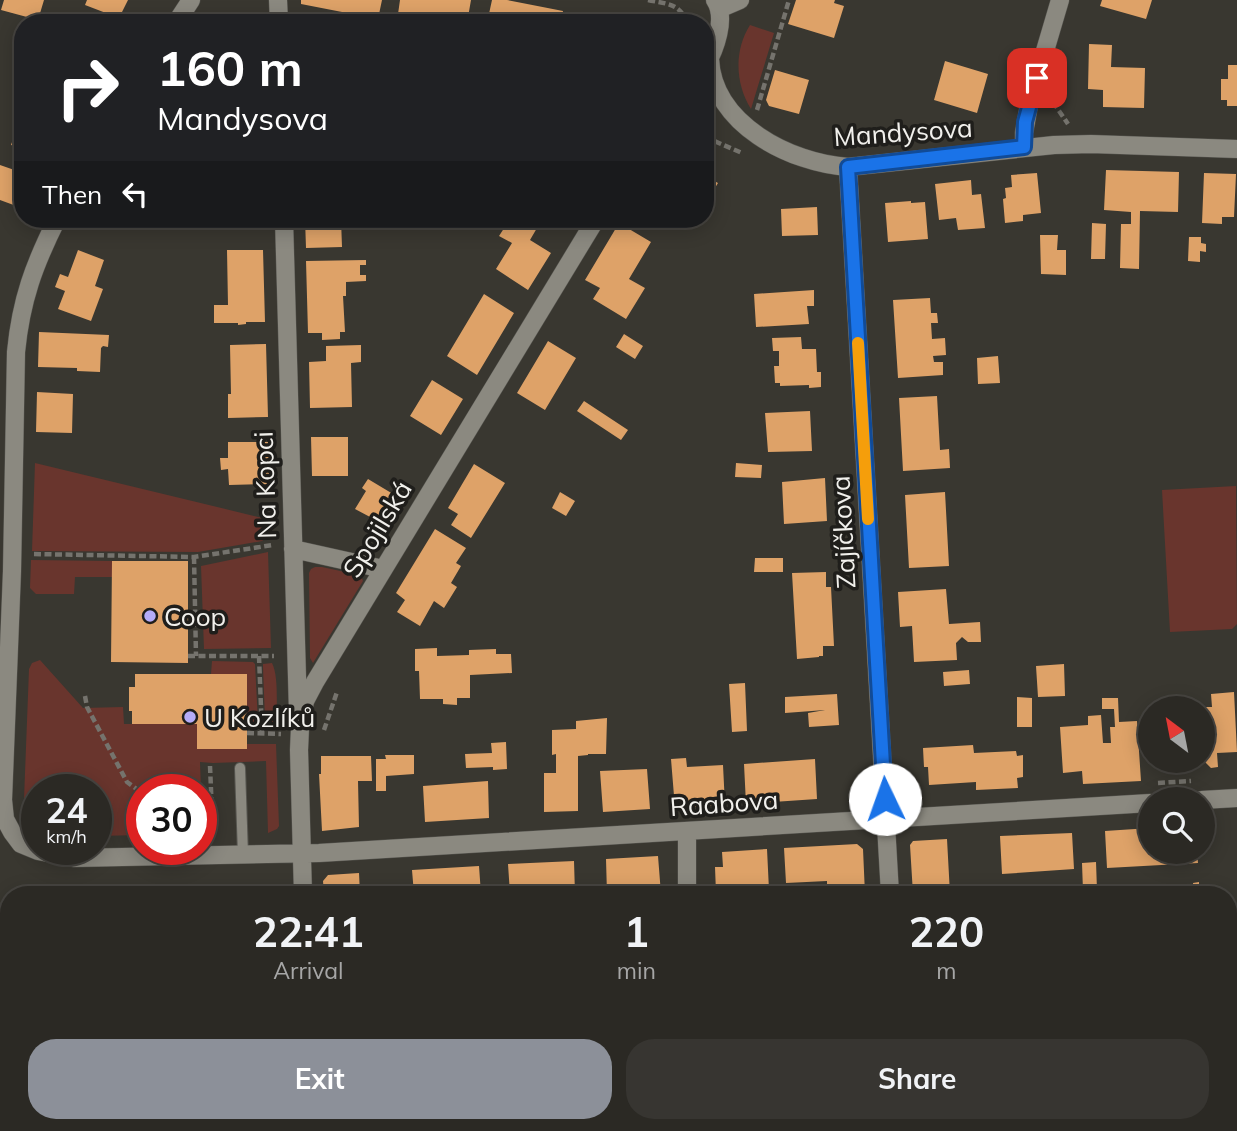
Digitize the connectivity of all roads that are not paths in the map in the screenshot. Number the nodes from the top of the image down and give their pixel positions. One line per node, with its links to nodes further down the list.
1 (740, 0): 3 (street)
2 (1060, 0): 6 (street)
3 (717, 4): 4 (street)
4 (714, 44)
5 (714, 83): 8 (street, Mandysova)
6 (1024, 147): 7 (street, Mandysova); 8 (street, Mandysova)
7 (1237, 149)
8 (848, 167): 19 (street, Zajíčkova)
9 (53, 228): 22 (street, Raabova)
10 (284, 228): 12 (street, Na Kopci)
11 (591, 228): 13 (street, Spojilská)
12 (285, 547): 13 (street); 14 (street, Na Kopci)
13 (383, 569): 14 (street, Spojilská)
14 (299, 750): 21 (street, Spojilská)
15 (240, 768): 22 (lane)
16 (1237, 798): 17 (street)
17 (1215, 799)
18 (1138, 804): 19 (street, Raabova)
19 (886, 819): 20 (street, Raabova); 25 (street, Zajíčkova)
20 (687, 832): 21 (street, Raabova); 24 (street)
21 (302, 854): 22 (street, Raabova); 23 (street, Spojilská)
22 (243, 855)
23 (303, 886)
24 (687, 886)
25 (890, 886)

